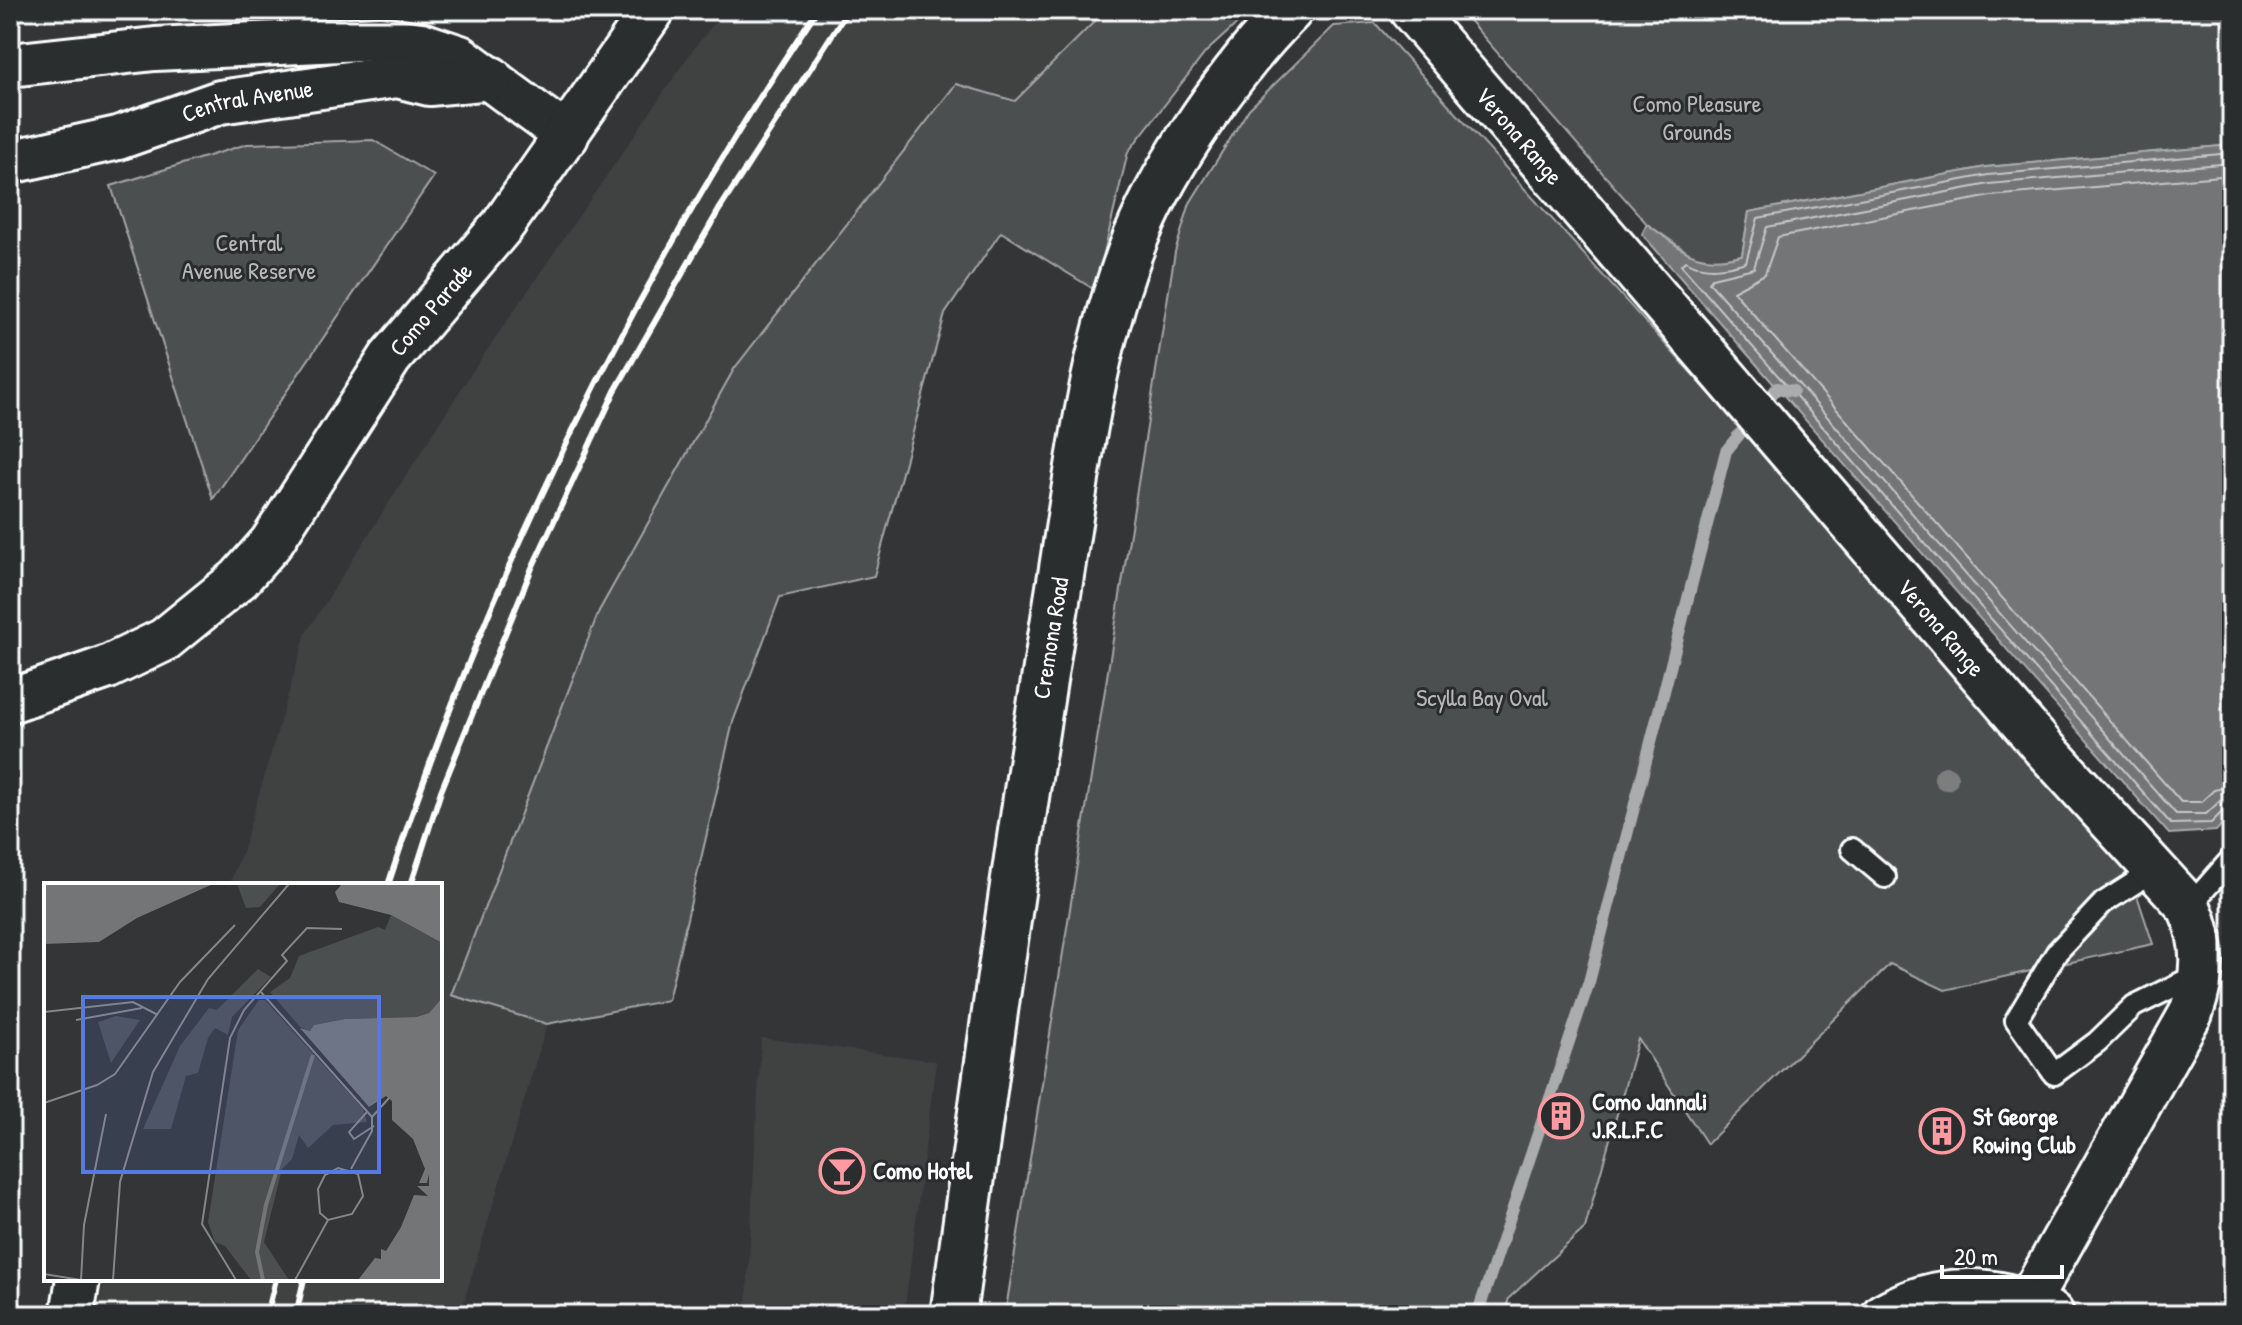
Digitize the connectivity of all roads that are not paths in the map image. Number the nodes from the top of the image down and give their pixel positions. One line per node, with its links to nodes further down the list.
1 (653, 10): 6 (street, Como Parade)
2 (1290, 10): 18 (street, Cremona Road)
3 (1411, 10): 11 (street, Verona Range)
4 (10, 65): 5 (street, Central Avenue)
5 (491, 78): 6 (street, Central Avenue); 7 (street, Central Avenue)
6 (567, 136): 8 (street, Como Parade)
7 (10, 162)
8 (10, 701)
9 (1852, 849): 12 (lane)
10 (2232, 858): 13 (lane)
11 (2153, 871): 13 (street, Verona Range); 14 (lane)
12 (1885, 877)
13 (2189, 907): 14 (street, Verona Range)
14 (2204, 972): 16 (street, Verona Range)
15 (78, 1281): 17 (street)
16 (2042, 1308): 19 (street, Verona Range)
17 (72, 1315)
18 (953, 1315)
19 (1883, 1315)

